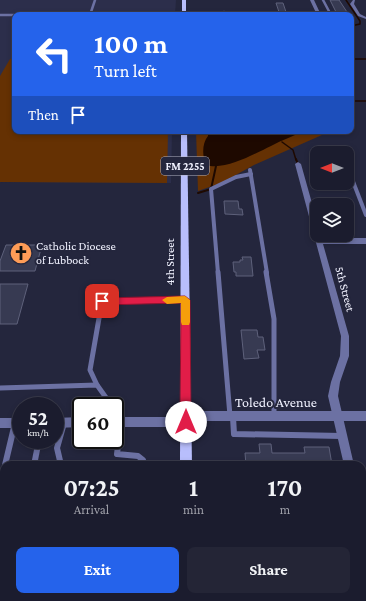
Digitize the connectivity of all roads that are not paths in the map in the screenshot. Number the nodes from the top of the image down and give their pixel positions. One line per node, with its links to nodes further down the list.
1 (95, 0): 6 (lane)
2 (184, 0): 7 (main road)
3 (312, 0): 8 (street)
4 (323, 0): 9 (lane)
5 (354, 1): 12 (street)
6 (91, 12)
7 (184, 12)
8 (318, 12)
9 (329, 12)
10 (0, 15): 11 (lane)
11 (12, 15)
12 (365, 20)
13 (184, 134): 21 (main road, 4th Street / FM 2255)
14 (298, 164): 16 (street, 5th Street)
15 (354, 184): 17 (lane)
16 (310, 208)
17 (366, 215)
18 (354, 241): 20 (street)
19 (319, 242): 27 (street, 5th Street)
20 (366, 242)
21 (185, 300): 22 (lane); 29 (main road, 4th Street / FM 2255)
22 (97, 385): 23 (lane); 24 (lane)
23 (0, 388)
24 (105, 397)
25 (231, 416): 26 (street, Toledo Avenue); 26 (lane); 29 (street, Toledo Avenue); 33 (lane)
26 (274, 416): 27 (street, Toledo Avenue)
27 (338, 416): 28 (street, Toledo Avenue); 33 (street, 5th Street)
28 (366, 416)
29 (186, 419): 30 (street, Toledo Avenue); 44 (main road, 4th Street / FM 2255)
30 (124, 422)
31 (0, 423): 32 (street)
32 (12, 423)
33 (342, 436): 45 (street, 5th Street)
34 (12, 444): 39 (lane)
35 (38, 449): 40 (lane)
36 (56, 449): 41 (lane)
37 (117, 449): 38 (lane)
38 (117, 454): 42 (lane); 43 (lane)
39 (7, 461)
40 (36, 461)
41 (60, 461)
42 (116, 461)
43 (143, 461)
44 (186, 461)
45 (348, 461)

